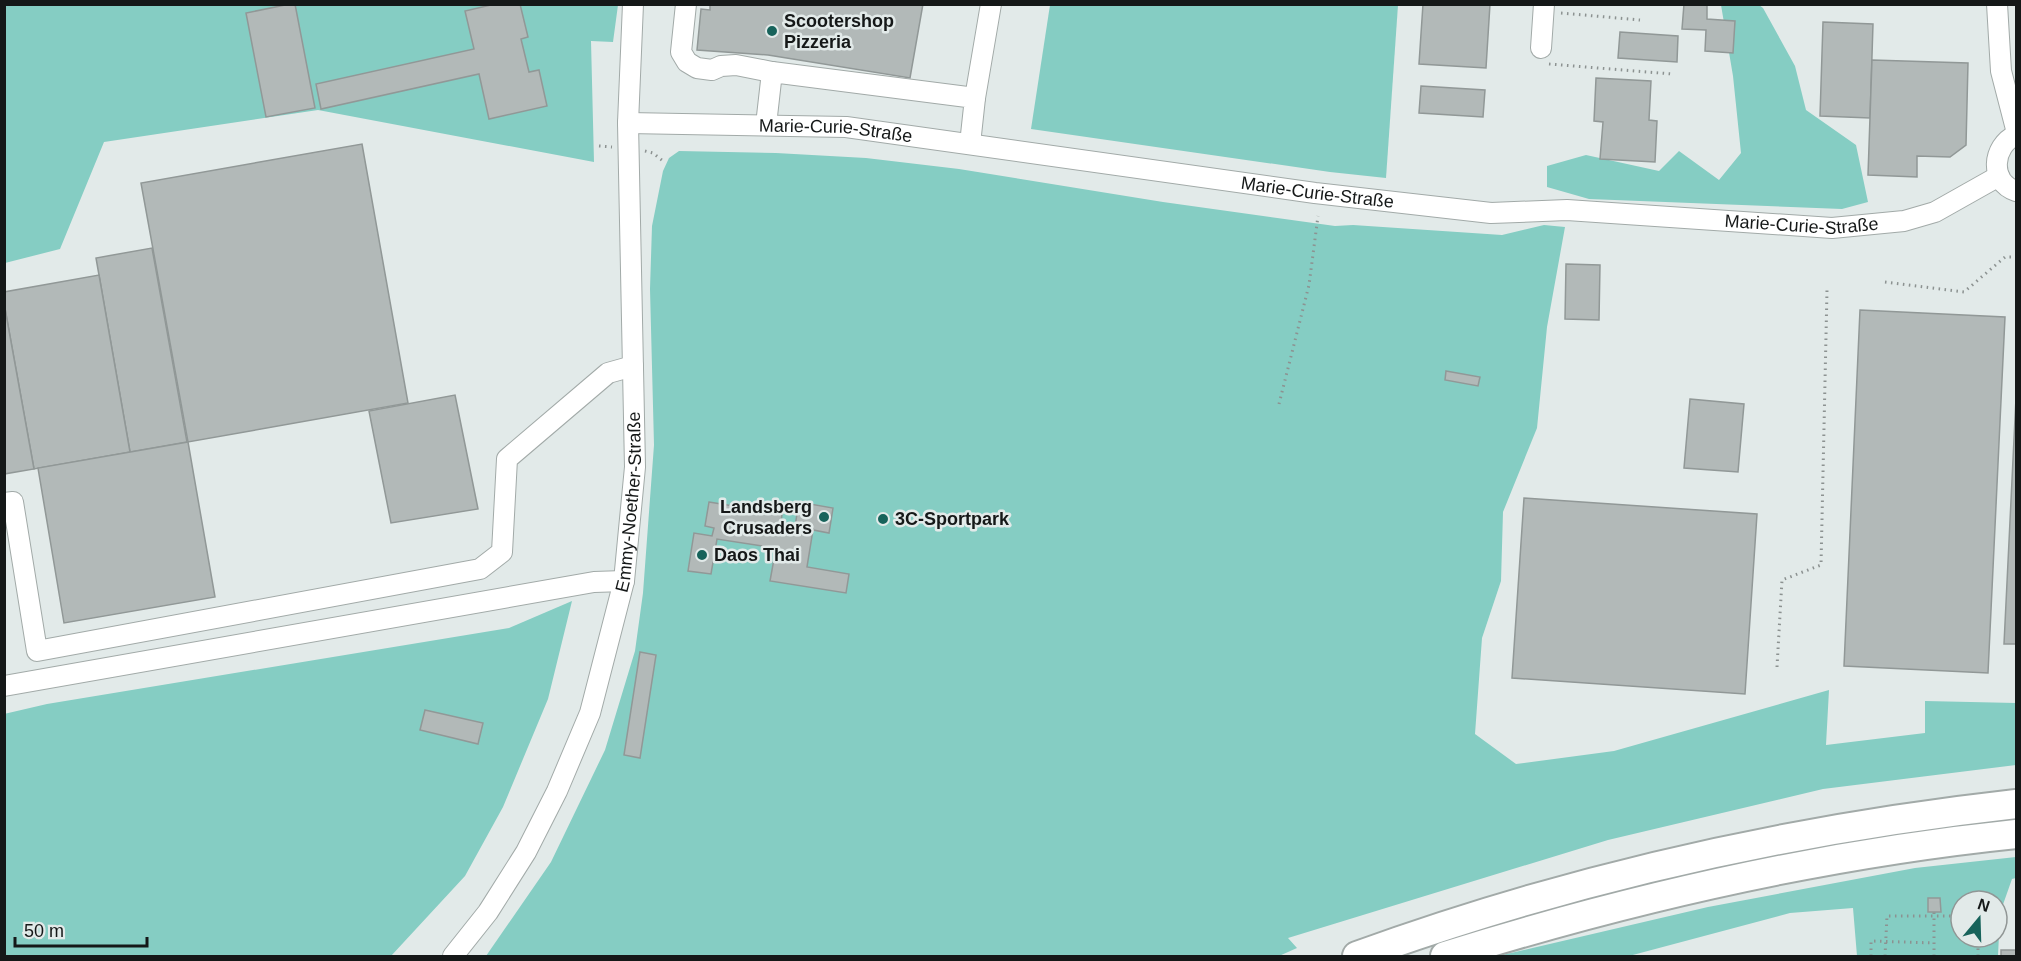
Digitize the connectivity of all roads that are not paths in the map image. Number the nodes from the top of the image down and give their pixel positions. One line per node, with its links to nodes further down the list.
1 (633, 4): 9 (street, Emmy-Noether-Straße)
2 (686, 4): 7 (street)
3 (991, 4): 8 (street)
4 (1998, 4): 11 (street)
5 (1544, 8): 6 (street)
6 (1541, 48)
7 (772, 72): 8 (street); 10 (street)
8 (975, 98): 13 (street)
9 (628, 123): 10 (street, Marie-Curie-Straße); 16 (street, Emmy-Noether-Straße)
10 (766, 125): 13 (street, Marie-Curie-Straße)
11 (2016, 129)
12 (2016, 135): 14 (street)
13 (970, 144): 14 (street, Marie-Curie-Straße)
14 (1999, 176): 15 (street)
15 (2016, 191)
16 (633, 366): 17 (street); 18 (street, Emmy-Noether-Straße)
17 (4, 503)
18 (624, 581): 19 (street); 22 (street, Emmy-Noether-Straße)
19 (4, 686)
20 (2016, 804): 23 (highway)
21 (2016, 834): 24 (highway)
22 (453, 957)
23 (1357, 957)
24 (1445, 957)

